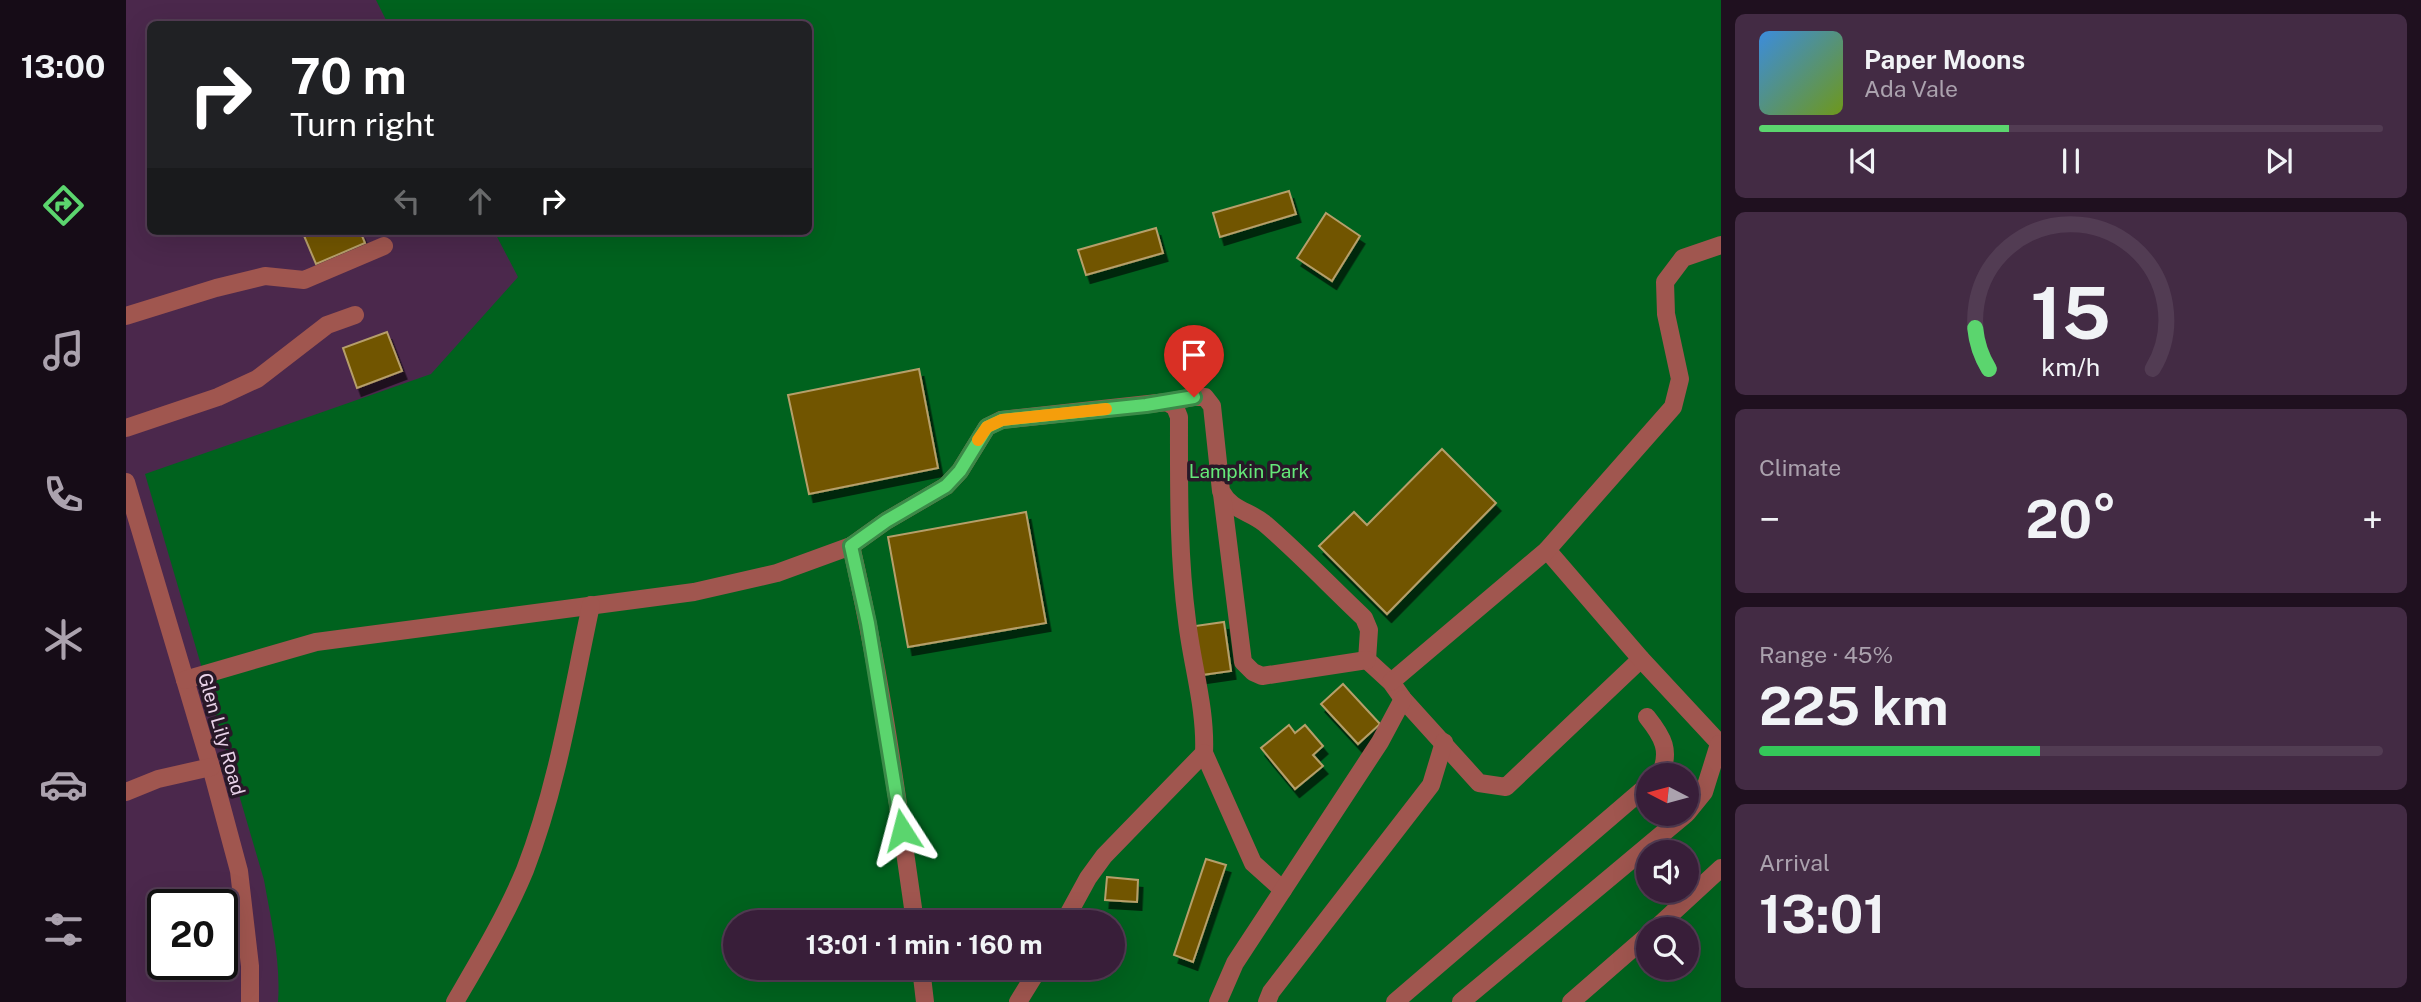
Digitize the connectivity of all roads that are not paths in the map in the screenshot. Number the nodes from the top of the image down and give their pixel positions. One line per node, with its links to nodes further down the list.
1 (1721, 245): 10 (street)
2 (384, 246): 4 (street)
3 (355, 315): 6 (street)
4 (126, 316)
5 (1167, 402): 8 (street); 9 (street); 20 (street)
6 (126, 428)
7 (126, 482): 14 (street, Glen Lily Road)
8 (1222, 491): 13 (street); 13 (street)
9 (851, 546): 11 (street); 29 (street)
10 (1547, 550): 12 (street); 15 (street)
11 (591, 606): 14 (street); 36 (street)
12 (1641, 659): 18 (street); 19 (street)
13 (1367, 660): 15 (street)
14 (185, 680): 22 (street, Glen Lily Road)
15 (1391, 682): 16 (street)
16 (1403, 699): 18 (street); 28 (street)
17 (1647, 717): 21 (street)
18 (1444, 742): 40 (street)
19 (1720, 744): 25 (street)
20 (1204, 753): 28 (street); 30 (street)
21 (1665, 763)
22 (211, 767): 23 (street); 35 (street, Glen Lily Road)
23 (126, 792)
24 (1636, 795): 41 (street)
25 (1699, 798)
26 (1671, 826): 42 (street)
27 (1721, 868): 31 (street)
28 (1283, 890): 39 (street)
29 (913, 910)
30 (1071, 910)
31 (1668, 917)
32 (1636, 945): 43 (street)
33 (922, 980): 37 (street)
34 (1032, 980): 38 (street)
35 (250, 1002)
36 (455, 1002)
37 (925, 1002)
38 (1018, 1002)
39 (1218, 1002)
40 (1267, 1002)
41 (1395, 1002)
42 (1461, 1002)
43 (1571, 1002)

